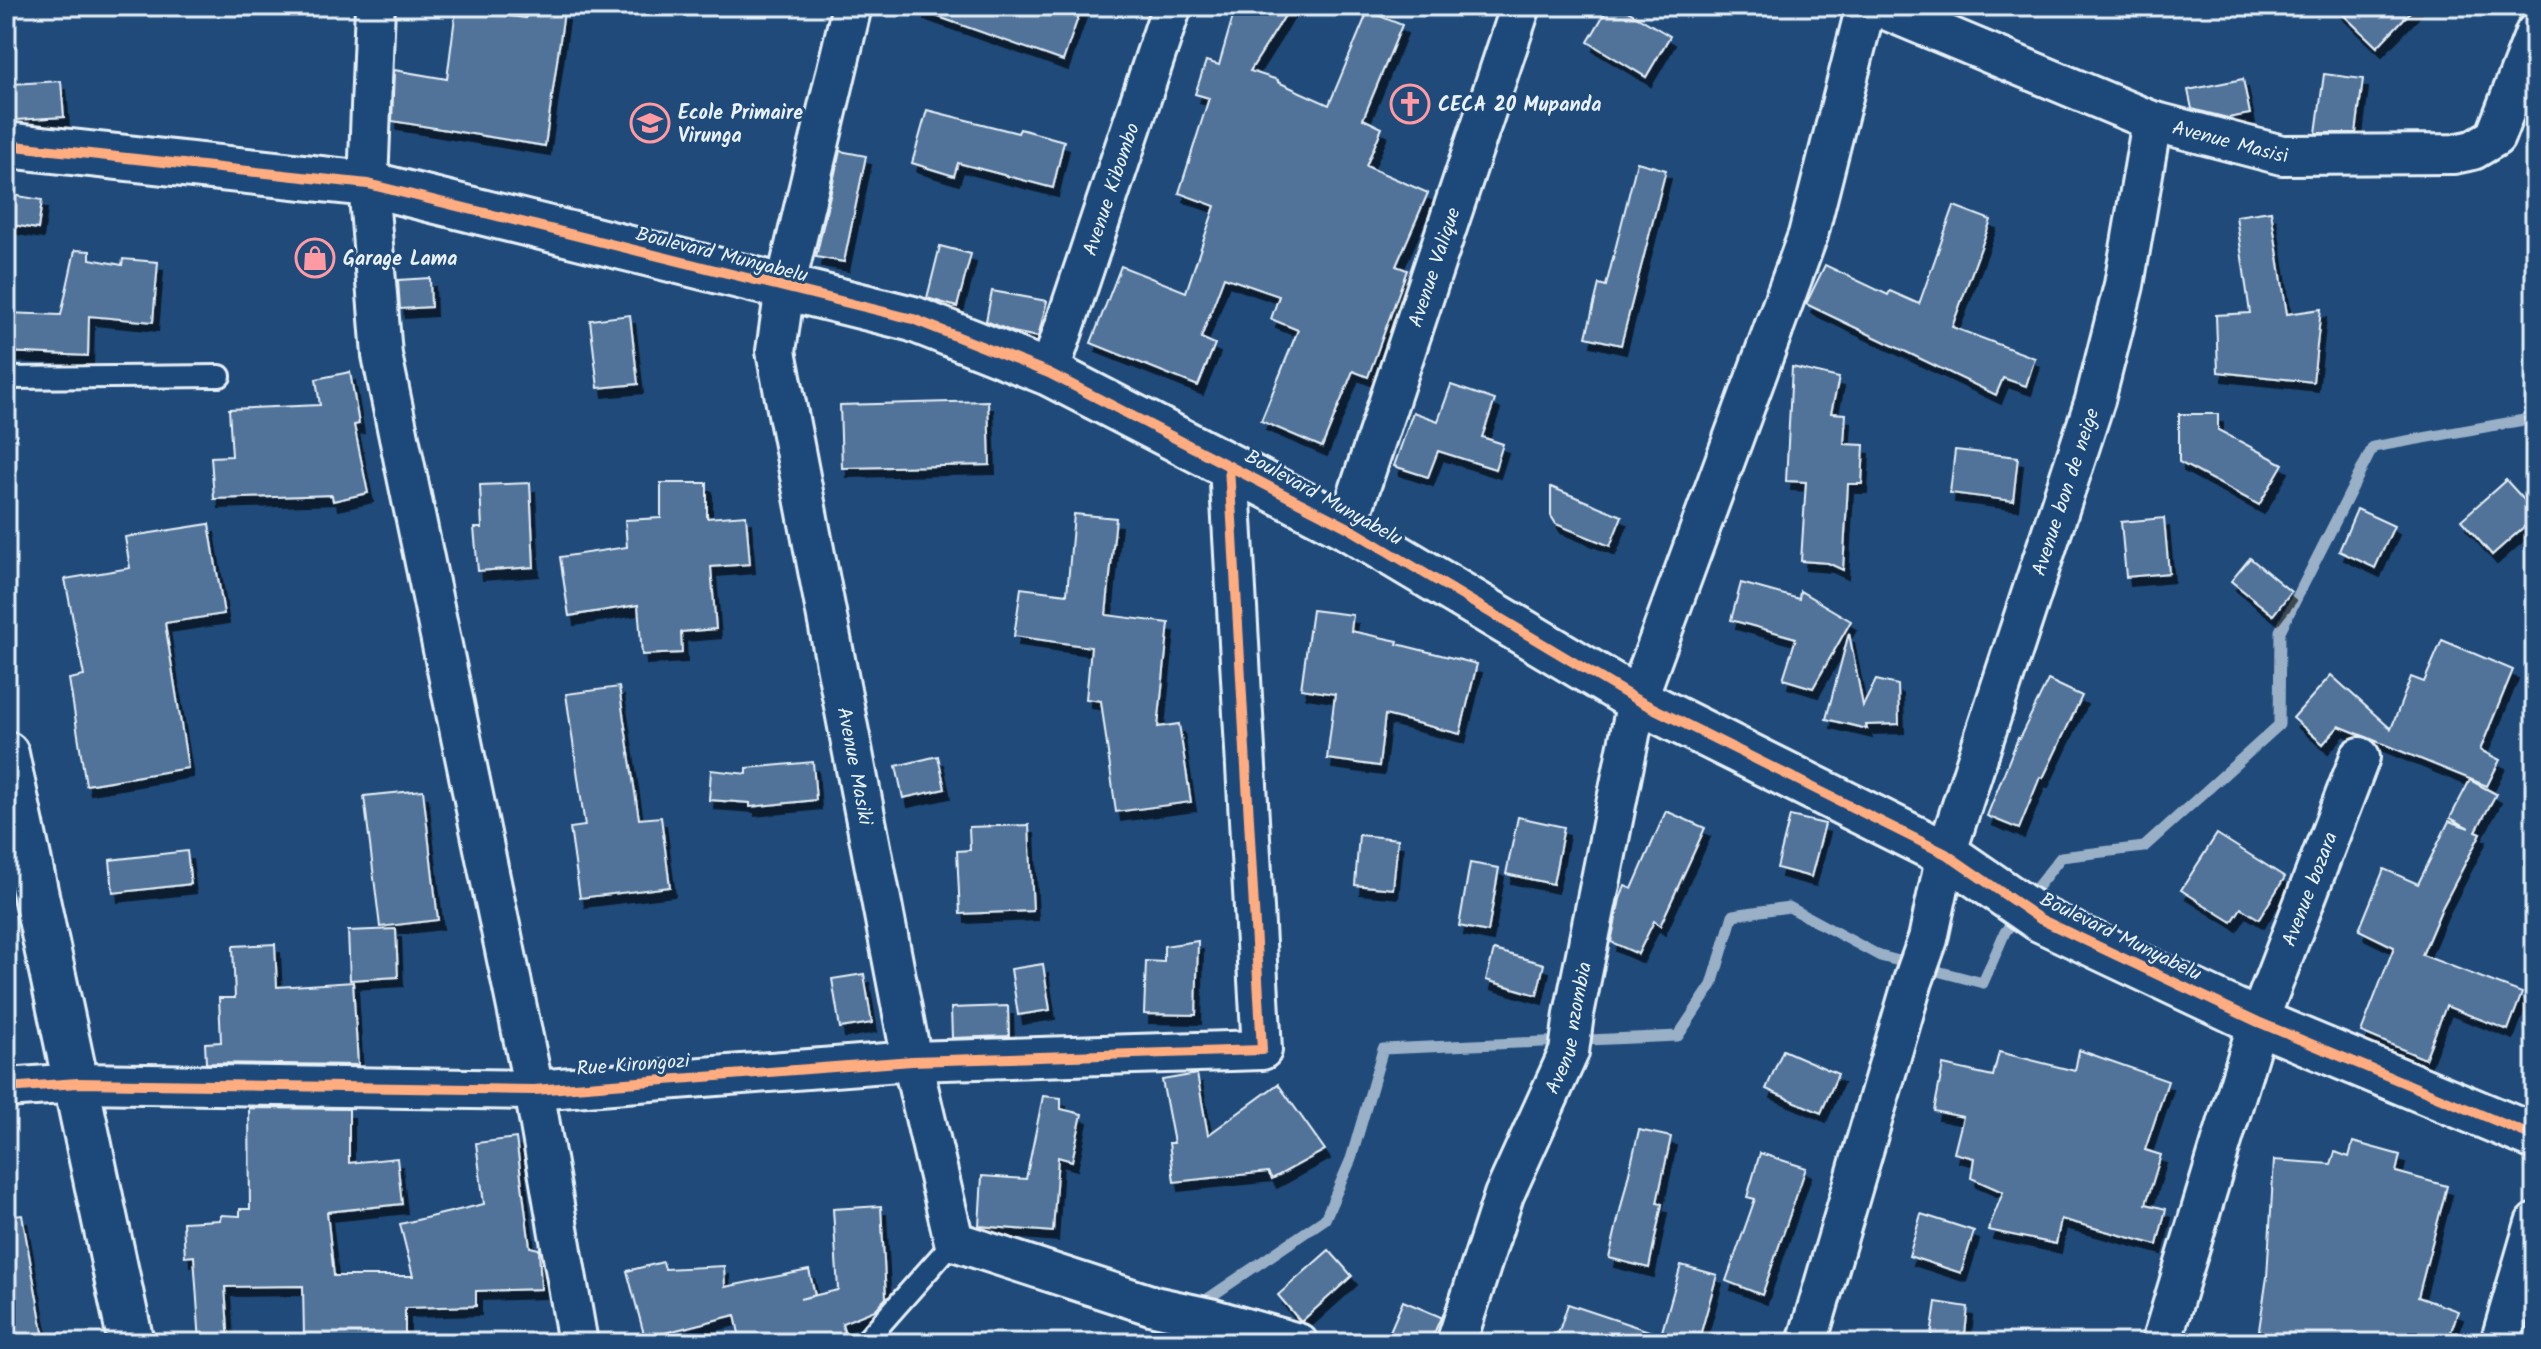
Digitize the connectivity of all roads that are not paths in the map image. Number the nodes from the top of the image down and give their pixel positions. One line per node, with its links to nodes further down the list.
1 (375, 6): 10 (street)
2 (852, 6): 11 (street, Avenue Masiki)
3 (1172, 6): 12 (street, Avenue Kibombo)
4 (1521, 6): 16 (street, Avenue Valique)
5 (1866, 6): 17 (street, Avenue nzombia)
6 (1876, 6): 8 (street, Avenue Masisi)
7 (2535, 33): 8 (street, Avenue Masisi)
8 (2152, 121): 20 (street, Avenue bon de neige)
9 (6, 145): 10 (main road, Boulevard Munyabelu)
10 (368, 184): 11 (main road, Boulevard Munyabelu); 25 (street)
11 (785, 288): 12 (main road, Boulevard Munyabelu); 22 (street, Avenue Masiki)
12 (1049, 373): 15 (main road, Boulevard Munyabelu)
13 (220, 376): 14 (lane)
14 (6, 378)
15 (1229, 466): 16 (main road, Boulevard Munyabelu); 22 (street, Rue Kirongozi)
16 (1347, 527): 17 (main road, Boulevard Munyabelu)
17 (1637, 700): 20 (main road, Boulevard Munyabelu); 33 (street, Avenue nzombia)
18 (6, 754): 23 (main road)
19 (2360, 757): 21 (street, Avenue bozara)
20 (1946, 854): 21 (main road, Boulevard Munyabelu); 34 (street, Avenue bon de neige)
21 (2258, 1022): 26 (main road, Boulevard Munyabelu); 35 (street, Avenue bozara)
22 (912, 1061): 25 (street, Rue Kirongozi); 28 (street, Avenue Masiki)
23 (78, 1083): 24 (street, Rue Kirongozi); 25 (street, Rue Kirongozi); 29 (main road)
24 (6, 1088)
25 (534, 1090): 30 (street)
26 (2535, 1137)
27 (2535, 1223): 36 (street)
28 (954, 1241): 31 (lane); 32 (street)
29 (131, 1343)
30 (578, 1343)
31 (864, 1343)
32 (1298, 1343)
33 (1456, 1343)
34 (1807, 1343)
35 (2161, 1343)
36 (2500, 1343)

